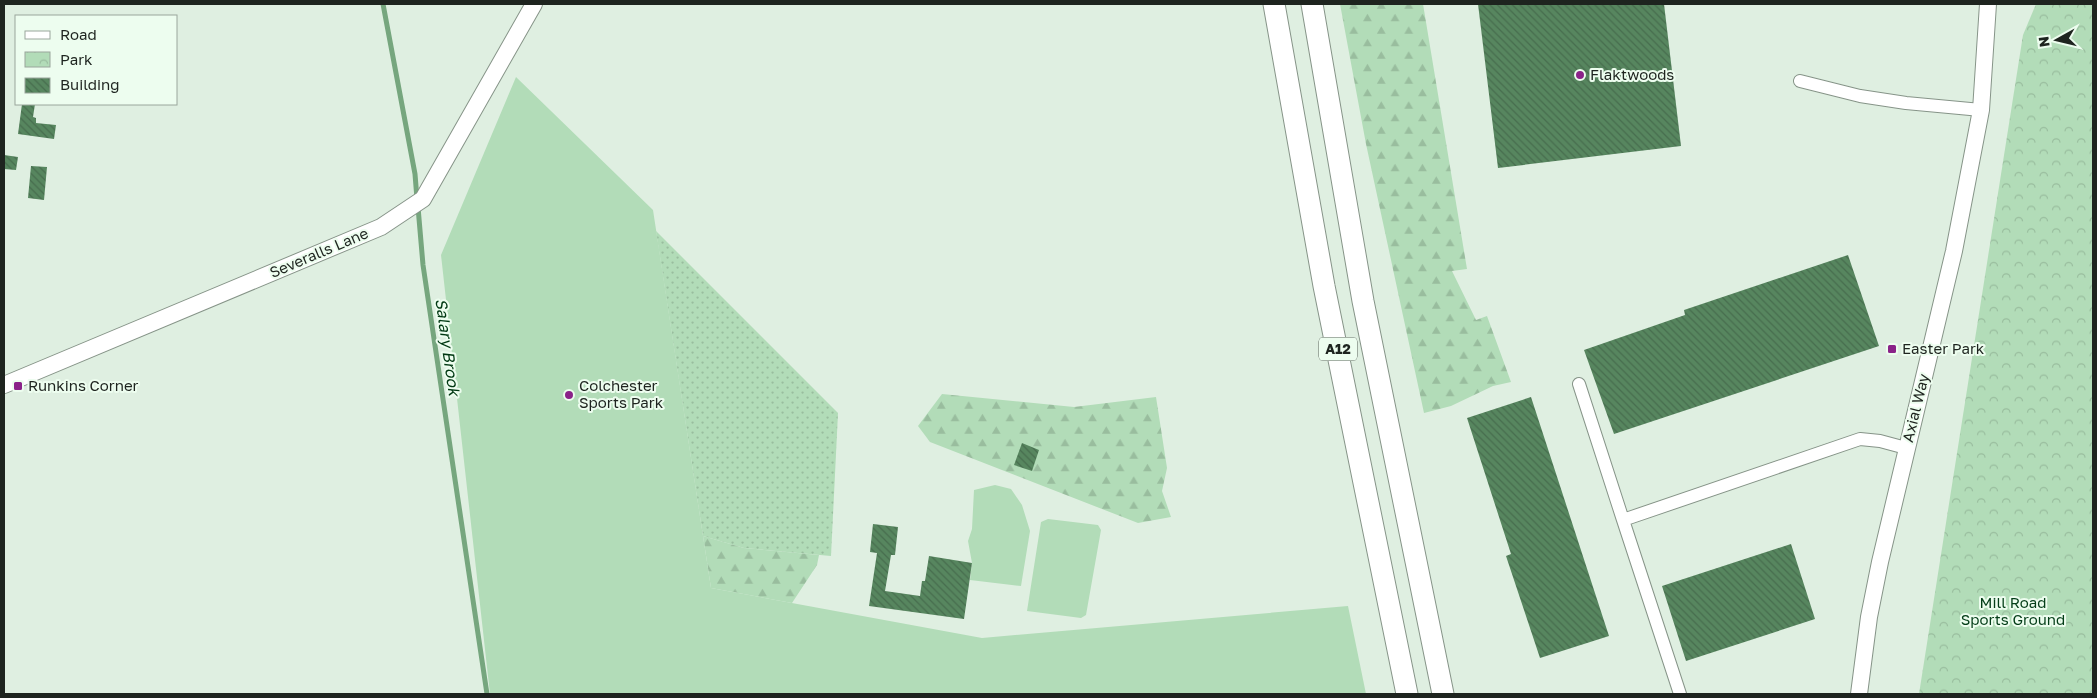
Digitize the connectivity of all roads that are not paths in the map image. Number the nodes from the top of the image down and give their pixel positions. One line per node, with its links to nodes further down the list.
1 (534, 4): 8 (street, Severalls Lane)
2 (1274, 4): 11 (highway, A12)
3 (1312, 4): 12 (highway, A12)
4 (1988, 4): 6 (street, Axial Way)
5 (1800, 81): 6 (street)
6 (1981, 110): 9 (street, Axial Way)
7 (1579, 384): 10 (street)
8 (4, 385)
9 (1906, 448): 10 (street); 14 (street, Axial Way)
10 (1624, 520): 13 (street)
11 (1407, 694)
12 (1443, 694)
13 (1680, 694)
14 (1859, 694)

